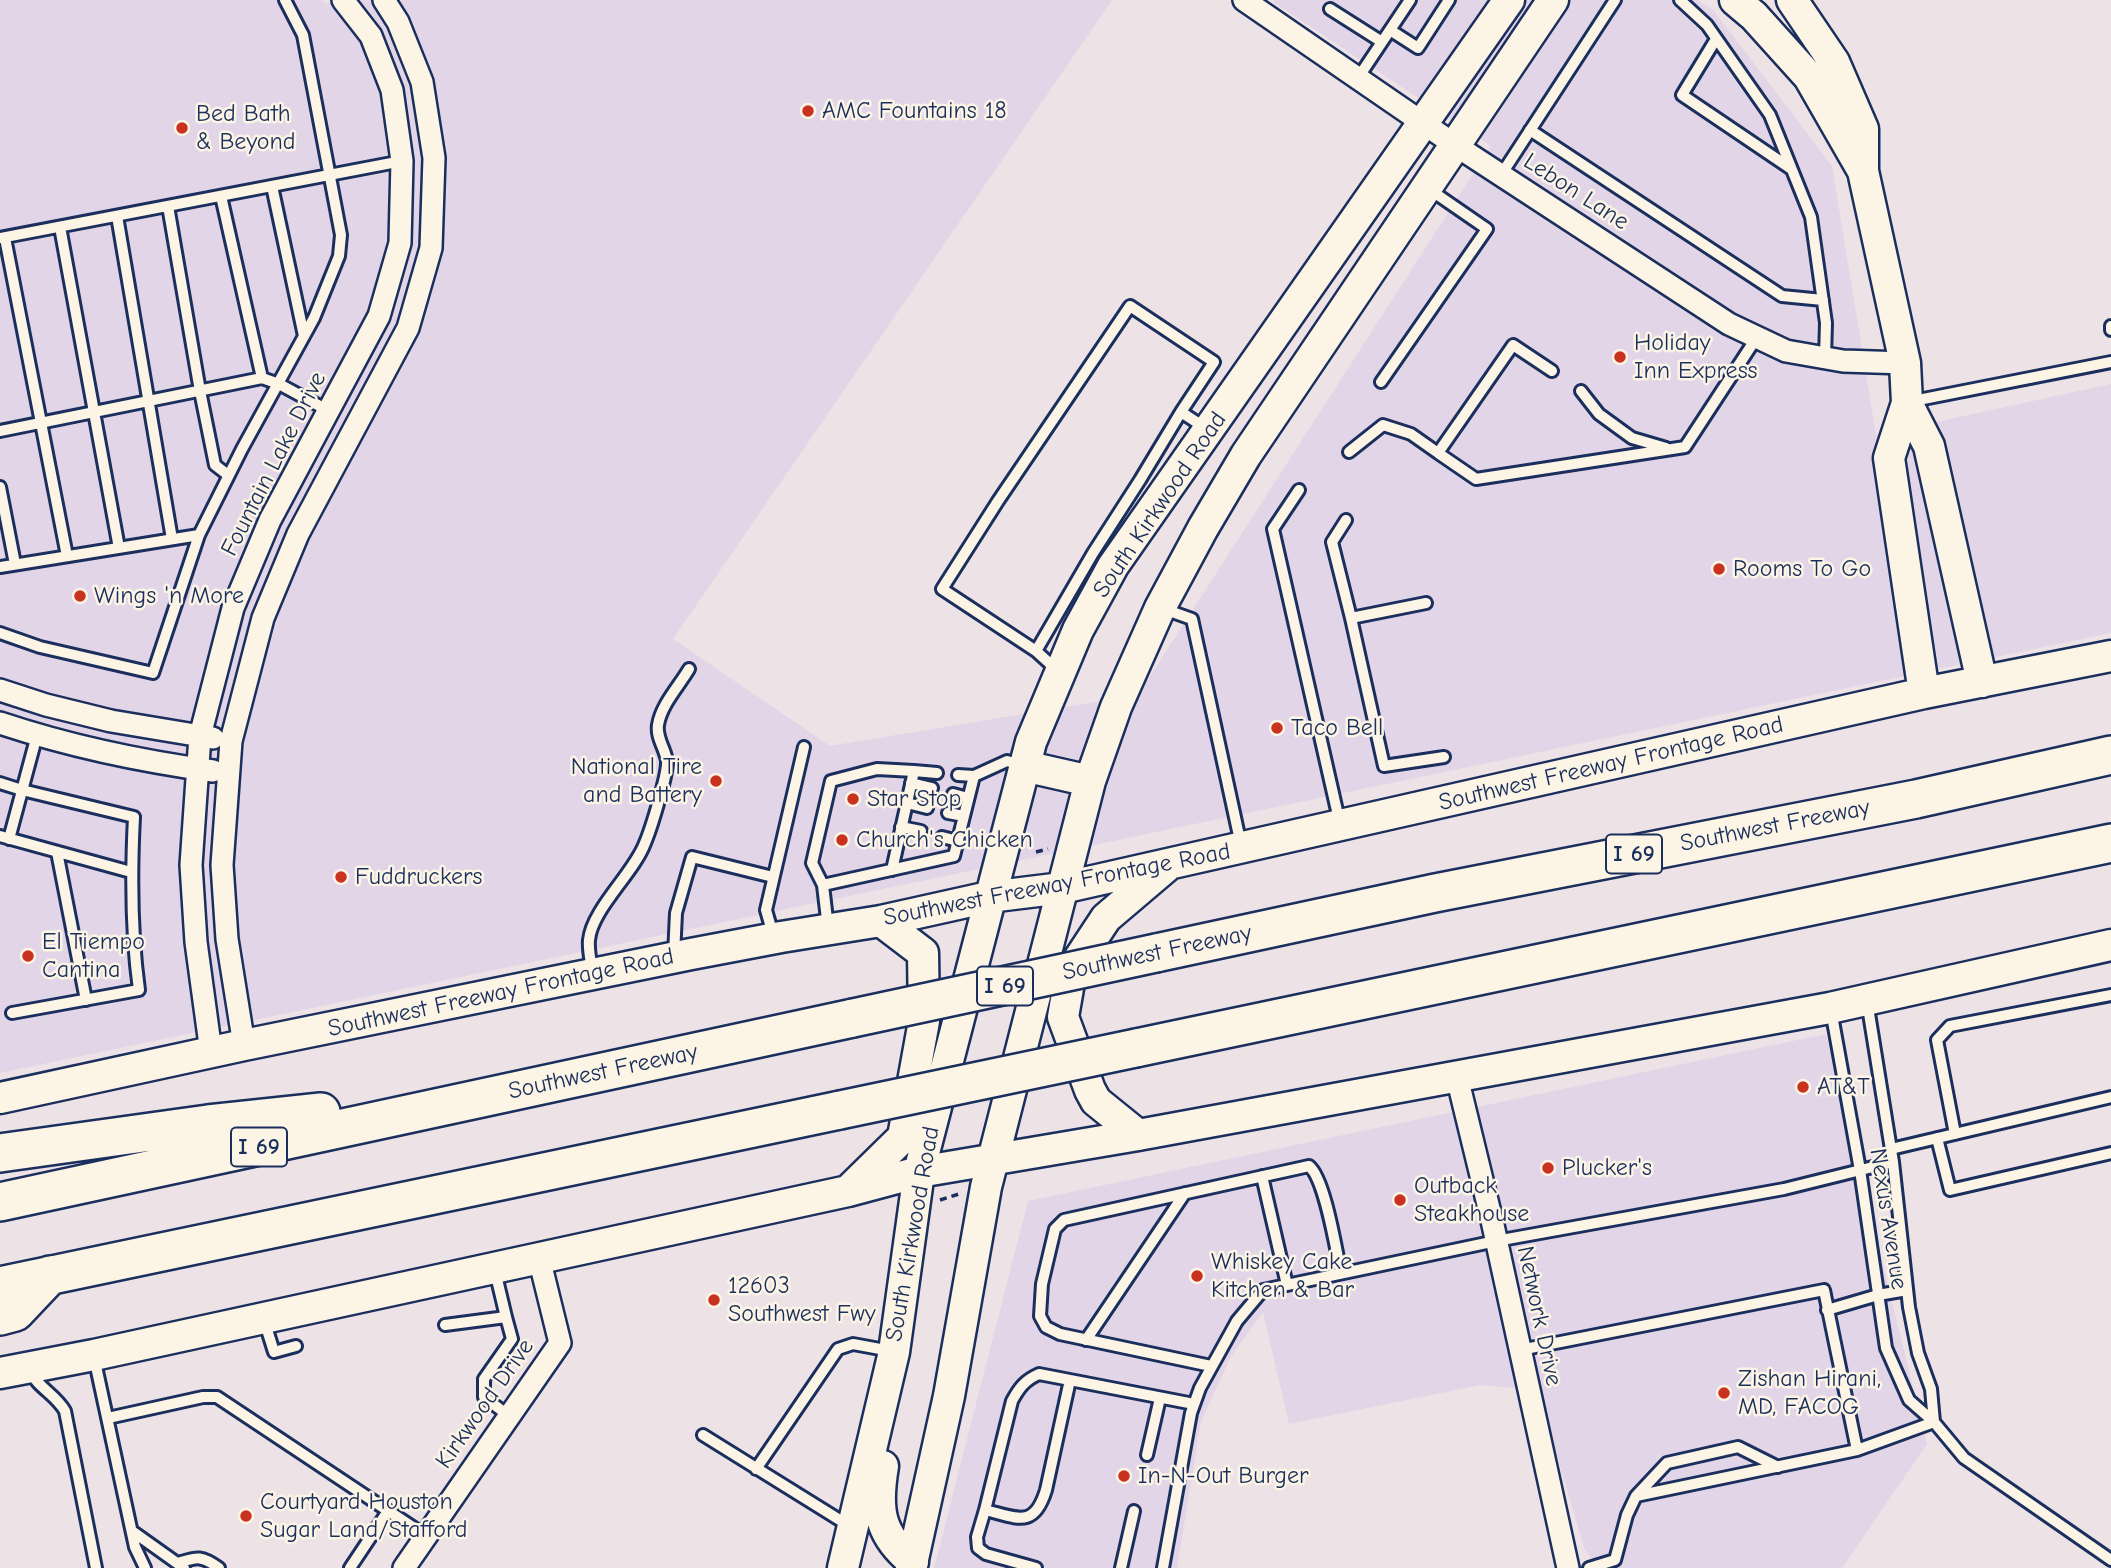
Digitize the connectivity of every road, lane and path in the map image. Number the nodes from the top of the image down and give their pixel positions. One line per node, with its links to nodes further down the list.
1 (285, 0): 25 (lane)
2 (343, 0): 22 (street, Fountain Lake Drive)
3 (384, 0): 21 (street)
4 (1244, 0): 17 (street, Lebon Lane)
5 (1410, 0): 14 (lane)
6 (1449, 0): 14 (lane)
7 (1553, 0): 20 (main road, South Kirkwood Road)
8 (1615, 0): 19 (lane)
9 (1680, 0): 15 (lane)
10 (1735, 0): 24 (main road)
11 (1792, 0): 24 (main road)
12 (1507, 1): 18 (main road, South Kirkwood Road)
13 (1330, 9): 16 (lane)
14 (1390, 30): 16 (lane)
15 (1717, 39): 23 (lane); 23 (lane)
16 (1382, 42): 17 (lane)
17 (1358, 78): 18 (street, Lebon Lane)
18 (1424, 124): 20 (street, Lebon Lane); 53 (main road, South Kirkwood Road)
19 (1530, 130): 26 (lane); 34 (lane)
20 (1455, 145): 26 (street, Lebon Lane); 28 (main road, South Kirkwood Road)
21 (434, 158): 22 (street); 52 (street)
22 (402, 162): 25 (lane); 48 (street, Fountain Lake Drive)
23 (1790, 168): 34 (lane)
24 (1863, 171): 39 (main road)
25 (330, 175): 27 (lane); 35 (lane)
26 (1501, 175): 36 (street, Lebon Lane)
27 (272, 186): 29 (lane); 35 (lane)
28 (1427, 187): 42 (lane); 69 (main road, South Kirkwood Road)
29 (222, 196): 30 (lane); 41 (lane)
30 (167, 206): 31 (lane); 44 (lane)
31 (117, 216): 32 (lane); 46 (lane)
32 (60, 227): 33 (lane); 49 (lane)
33 (2, 238): 51 (lane)
34 (1823, 300): 37 (lane)
35 (304, 336): 43 (lane)
36 (1757, 337): 37 (street, Lebon Lane); 55 (lane)
37 (1825, 358): 39 (street, Lebon Lane)
38 (2111, 362): 47 (lane)
39 (1905, 363): 47 (main road)
40 (1552, 371): 57 (lane)
41 (262, 378): 43 (lane); 44 (lane)
42 (1381, 382)
43 (279, 384): 48 (lane); 58 (lane)
44 (200, 391): 46 (lane); 58 (lane)
45 (1581, 391): 55 (lane)
46 (149, 401): 49 (lane); 63 (lane)
47 (1907, 403): 76 (main road); 78 (main road)
48 (329, 411): 52 (street); 82 (street, Fountain Lake Drive)
49 (94, 412): 51 (lane); 64 (lane)
50 (1181, 412): 53 (lane); 72 (lane); 72 (lane)
51 (41, 423): 54 (lane); 65 (lane)
52 (356, 427): 83 (street)
53 (1210, 430): 75 (main road, South Kirkwood Road)
54 (0, 431)
55 (1670, 450): 57 (lane)
56 (1349, 452): 57 (lane)
57 (1438, 453)
58 (228, 475): 62 (lane)
59 (0, 487): 66 (lane)
60 (1299, 489): 105 (lane)
61 (1346, 520): 70 (lane)
62 (199, 535): 63 (lane); 71 (lane)
63 (172, 539): 64 (lane)
64 (119, 548): 65 (lane)
65 (67, 556): 66 (lane)
66 (15, 564): 67 (lane)
67 (0, 566)
68 (1426, 603): 70 (lane)
69 (1160, 608): 94 (main road, South Kirkwood Road); 112 (lane)
70 (1351, 618): 86 (lane)
71 (0, 633)
72 (1036, 651): 75 (lane)
73 (2111, 656): 76 (main road, Southwest Freeway Frontage Road)
74 (689, 669): 126 (lane)
75 (1060, 673): 87 (main road, South Kirkwood Road)
76 (1982, 682): 78 (main road, Southwest Freeway Frontage Road)
77 (0, 690): 79 (street)
78 (1924, 692): 105 (main road, Southwest Freeway Frontage Road)
79 (46, 705): 81 (street); 82 (street)
80 (0, 723): 81 (street)
81 (37, 735): 88 (street); 98 (lane)
82 (200, 736): 83 (street); 88 (street, Fountain Lake Drive)
83 (231, 741): 91 (street)
84 (804, 747): 117 (lane)
85 (2111, 755): 135 (highway, Southwest Freeway / I 69, bridge)
86 (1444, 757)
87 (1024, 766): 93 (lane); 94 (main road); 120 (main road, South Kirkwood Road)
88 (198, 769): 91 (street); 133 (street, Fountain Lake Drive)
89 (914, 771): 90 (lane); 96 (lane); 118 (lane)
90 (937, 772)
91 (228, 773): 132 (street)
92 (958, 775): 93 (lane)
93 (974, 776): 100 (lane)
94 (1090, 781): 119 (main road, South Kirkwood Road)
95 (0, 783): 98 (lane)
96 (911, 783): 97 (lane); 101 (lane)
97 (932, 789)
98 (22, 790): 108 (lane); 116 (lane)
99 (953, 794): 100 (lane)
100 (968, 797): 104 (lane)
101 (907, 803): 102 (lane); 106 (lane)
102 (927, 808)
103 (948, 813): 104 (lane)
104 (964, 816): 110 (lane)
105 (1340, 825): 112 (main road, Southwest Freeway Frontage Road)
106 (901, 827): 107 (lane); 115 (lane)
107 (920, 831)
108 (3, 837): 113 (lane)
109 (942, 837): 110 (lane)
110 (958, 841): 115 (lane)
111 (2111, 843): 158 (highway, bridge)
112 (1241, 848): 114 (main road, Southwest Freeway Frontage Road)
113 (57, 852): 116 (lane); 129 (lane)
114 (1169, 864): 119 (main road, Southwest Freeway Frontage Road); 139 (main road)
115 (892, 870): 118 (lane)
116 (131, 872): 129 (lane)
117 (773, 877): 123 (lane); 125 (lane)
118 (822, 885): 122 (lane)
119 (1062, 888): 120 (main road, Southwest Freeway Frontage Road); 144 (main road, South Kirkwood Road)
120 (989, 897): 121 (main road, Southwest Freeway Frontage Road); 147 (main road, South Kirkwood Road)
121 (881, 921): 122 (main road, Southwest Freeway Frontage Road); 149 (main road)
122 (828, 929): 123 (main road, Southwest Freeway Frontage Road)
123 (774, 938): 125 (main road, Southwest Freeway Frontage Road)
124 (2111, 945): 128 (main road)
125 (674, 957): 126 (main road, Southwest Freeway Frontage Road)
126 (592, 974): 132 (main road, Southwest Freeway Frontage Road)
127 (2111, 995): 138 (lane)
128 (1867, 999): 130 (main road); 141 (lane, Nexus Avenue)
129 (86, 1000): 131 (lane)
130 (1830, 1008): 134 (main road); 146 (lane, Nexus Avenue)
131 (12, 1013)
132 (244, 1045): 133 (main road, Southwest Freeway Frontage Road)
133 (211, 1052): 137 (main road, Southwest Freeway Frontage Road)
134 (1457, 1077): 139 (main road); 154 (street, Network Drive)
135 (517, 1091): 142 (highway); 153 (highway, Southwest Freeway / I 69)
136 (2111, 1097): 138 (lane)
137 (0, 1098)
138 (1955, 1134): 140 (lane)
139 (1138, 1135): 144 (main road)
140 (1937, 1138): 141 (lane); 143 (lane)
141 (1891, 1149): 145 (lane, Nexus Avenue)
142 (0, 1153)
143 (2111, 1153)
144 (992, 1161): 147 (main road); 196 (main road, South Kirkwood Road)
145 (1893, 1162): 146 (lane); 161 (lane, Nexus Avenue)
146 (1860, 1170): 154 (lane); 162 (lane, Nexus Avenue)
147 (919, 1172): 149 (main road); 171 (main road, South Kirkwood Road)
148 (1262, 1176): 151 (lane); 157 (lane); 159 (lane)
149 (848, 1191): 155 (main road)
150 (964, 1193): 152 (path)
151 (1185, 1193): 168 (lane); 168 (lane)
152 (938, 1201)
153 (0, 1202)
154 (1496, 1241): 157 (lane); 170 (street, Network Drive)
155 (539, 1258): 156 (main road); 178 (street, Kirkwood Drive)
156 (494, 1268): 165 (lane); 166 (main road)
157 (1341, 1273): 159 (lane)
158 (50, 1275): 160 (highway); 164 (highway)
159 (1287, 1285): 173 (lane)
160 (0, 1286)
161 (1908, 1290): 162 (lane); 181 (lane, Nexus Avenue)
162 (1878, 1295): 163 (lane); 181 (lane, Nexus Avenue)
163 (1827, 1310): 170 (lane); 183 (lane)
164 (0, 1316)
165 (506, 1317): 167 (lane); 178 (lane)
166 (263, 1318): 169 (lane); 172 (main road)
167 (446, 1325)
168 (1086, 1340): 173 (lane)
169 (296, 1346)
170 (1520, 1350): 206 (street, Network Drive)
171 (894, 1352): 180 (main road, South Kirkwood Road); 186 (lane)
172 (94, 1354): 174 (main road); 179 (lane)
173 (1211, 1366): 177 (lane)
174 (14, 1370): 197 (lane)
175 (1070, 1381): 176 (lane); 188 (lane); 188 (lane)
176 (1160, 1398): 177 (lane); 184 (lane)
177 (1194, 1404): 205 (lane)
178 (509, 1416): 193 (street, Kirkwood Drive)
179 (108, 1418): 189 (lane); 192 (lane)
180 (879, 1421): 191 (main road, South Kirkwood Road); 196 (main road)
181 (1934, 1422): 183 (lane); 194 (lane, Nexus Avenue)
182 (703, 1435): 186 (lane)
183 (1857, 1450): 185 (lane)
184 (1147, 1455)
185 (1778, 1467): 187 (lane); 187 (lane)
186 (756, 1469): 191 (lane)
187 (1636, 1496): 207 (lane)
188 (985, 1510): 203 (lane)
189 (388, 1511): 193 (lane); 200 (lane)
190 (1134, 1511): 204 (lane)
191 (854, 1529): 196 (main road); 202 (main road, South Kirkwood Road)
192 (132, 1531): 195 (lane); 198 (lane)
193 (425, 1536): 201 (street, Kirkwood Drive)
194 (2111, 1560)
195 (181, 1566): 199 (lane)
196 (909, 1567)
197 (96, 1568)
198 (145, 1568)
199 (219, 1568)
200 (350, 1568)
201 (404, 1568)
202 (844, 1568)
203 (1036, 1568)
204 (1121, 1568)
205 (1163, 1568)
206 (1568, 1568)
207 (1589, 1568)

